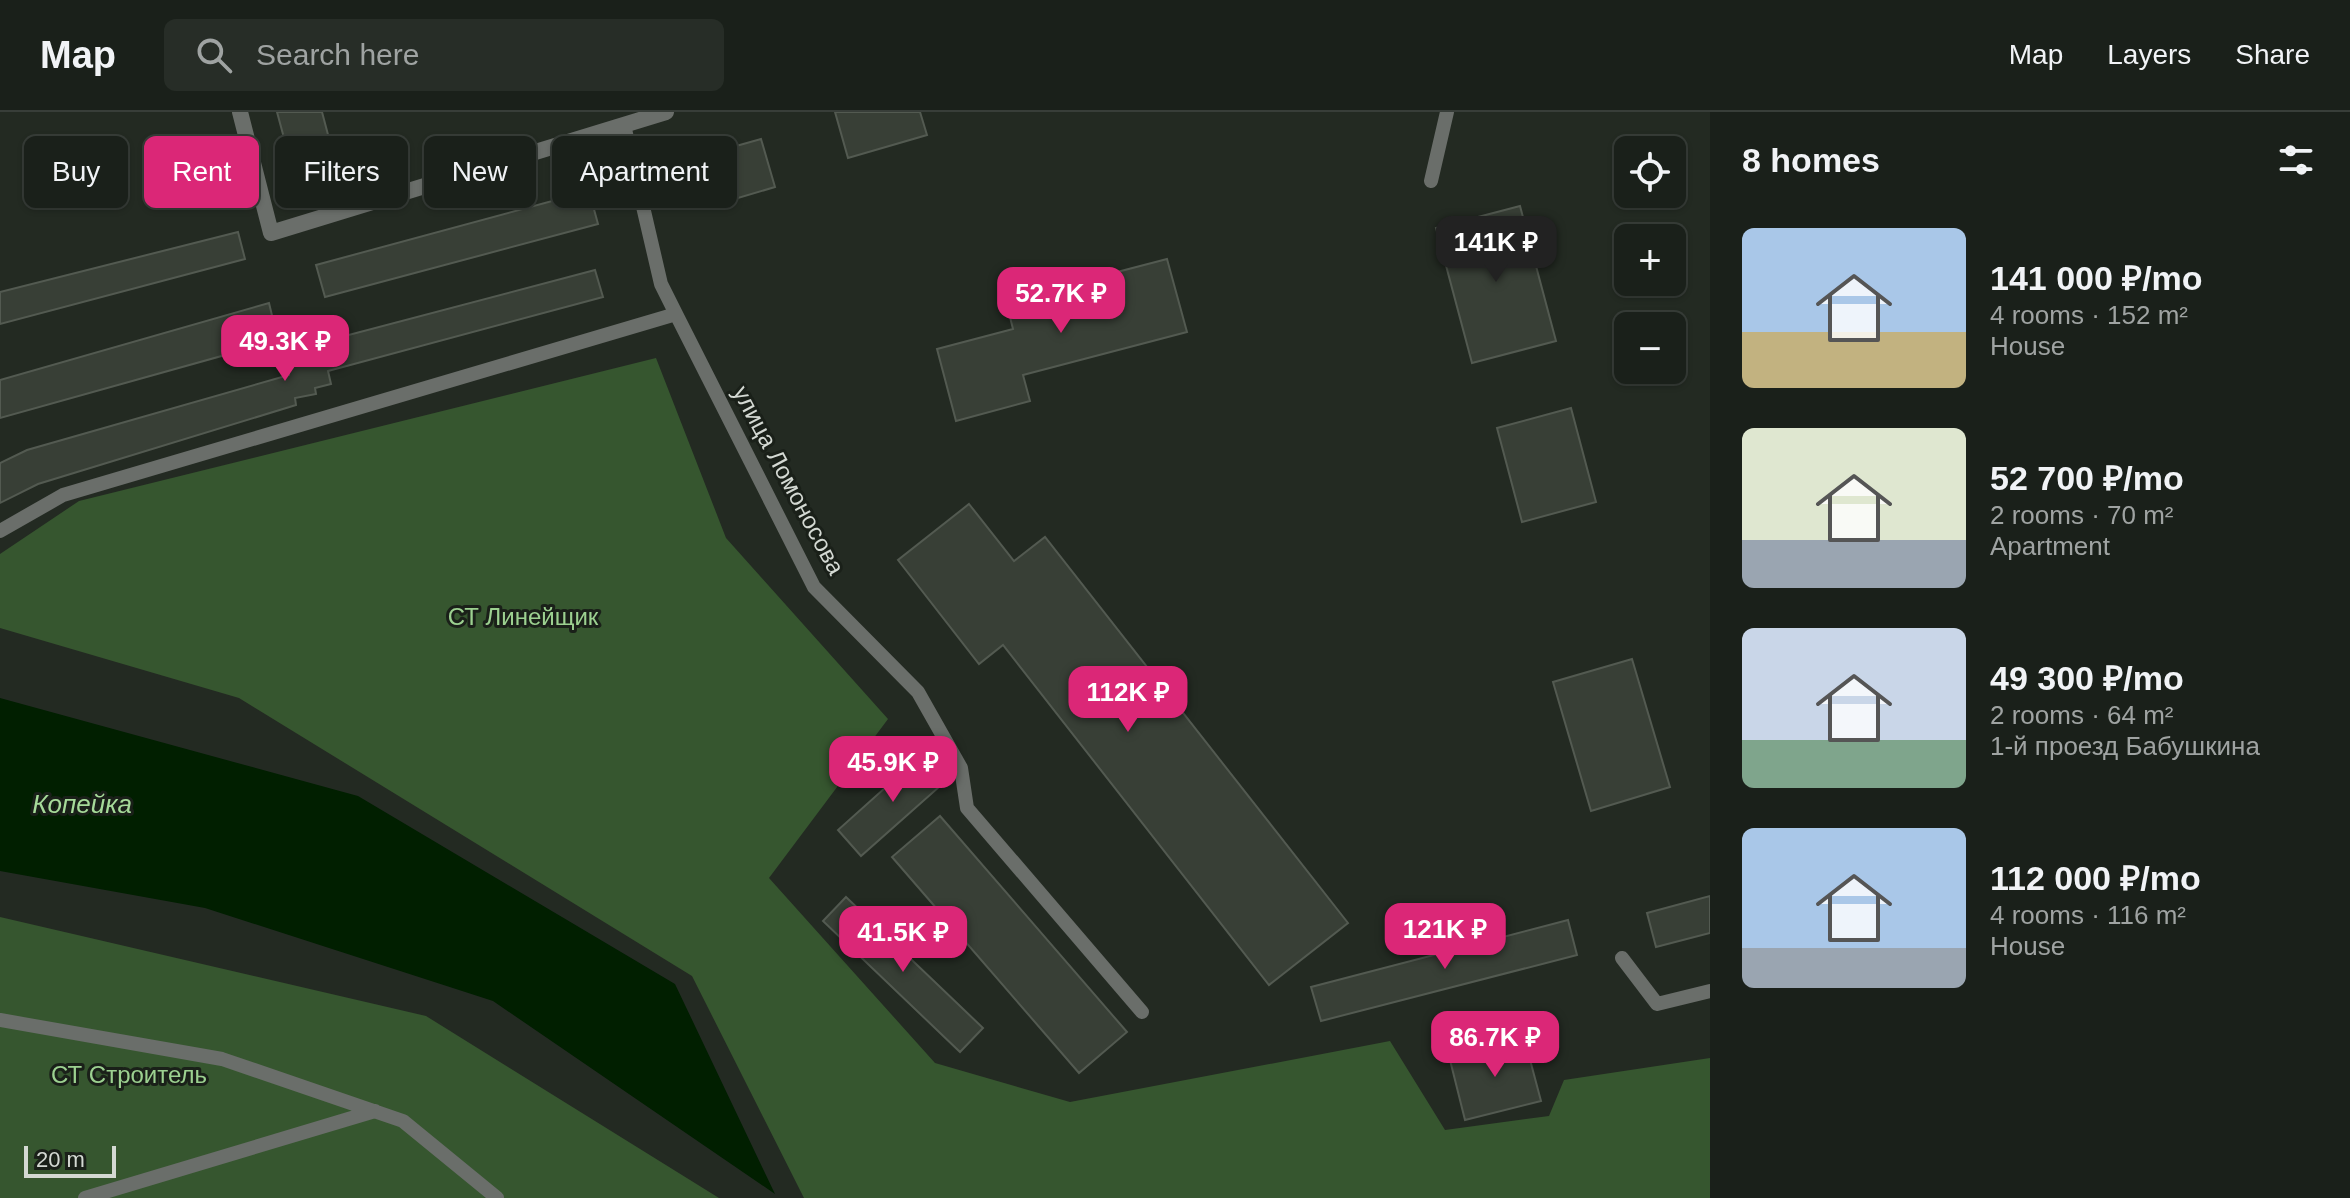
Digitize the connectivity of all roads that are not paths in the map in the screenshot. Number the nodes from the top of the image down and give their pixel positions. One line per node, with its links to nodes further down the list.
1 (240, 112): 4 (street)
2 (666, 112): 4 (street)
3 (1447, 112): 5 (lane)
4 (622, 119): 6 (lane, улица Ломоносова)
5 (1431, 181)
6 (676, 314): 7 (lane); 10 (lane, улица Ломоносова)
7 (0, 531)
8 (1622, 958): 9 (lane)
9 (1710, 991)
10 (1142, 1012)
11 (0, 1020): 12 (lane)
12 (375, 1111): 13 (lane); 14 (lane)
13 (85, 1198)
14 (497, 1198)

